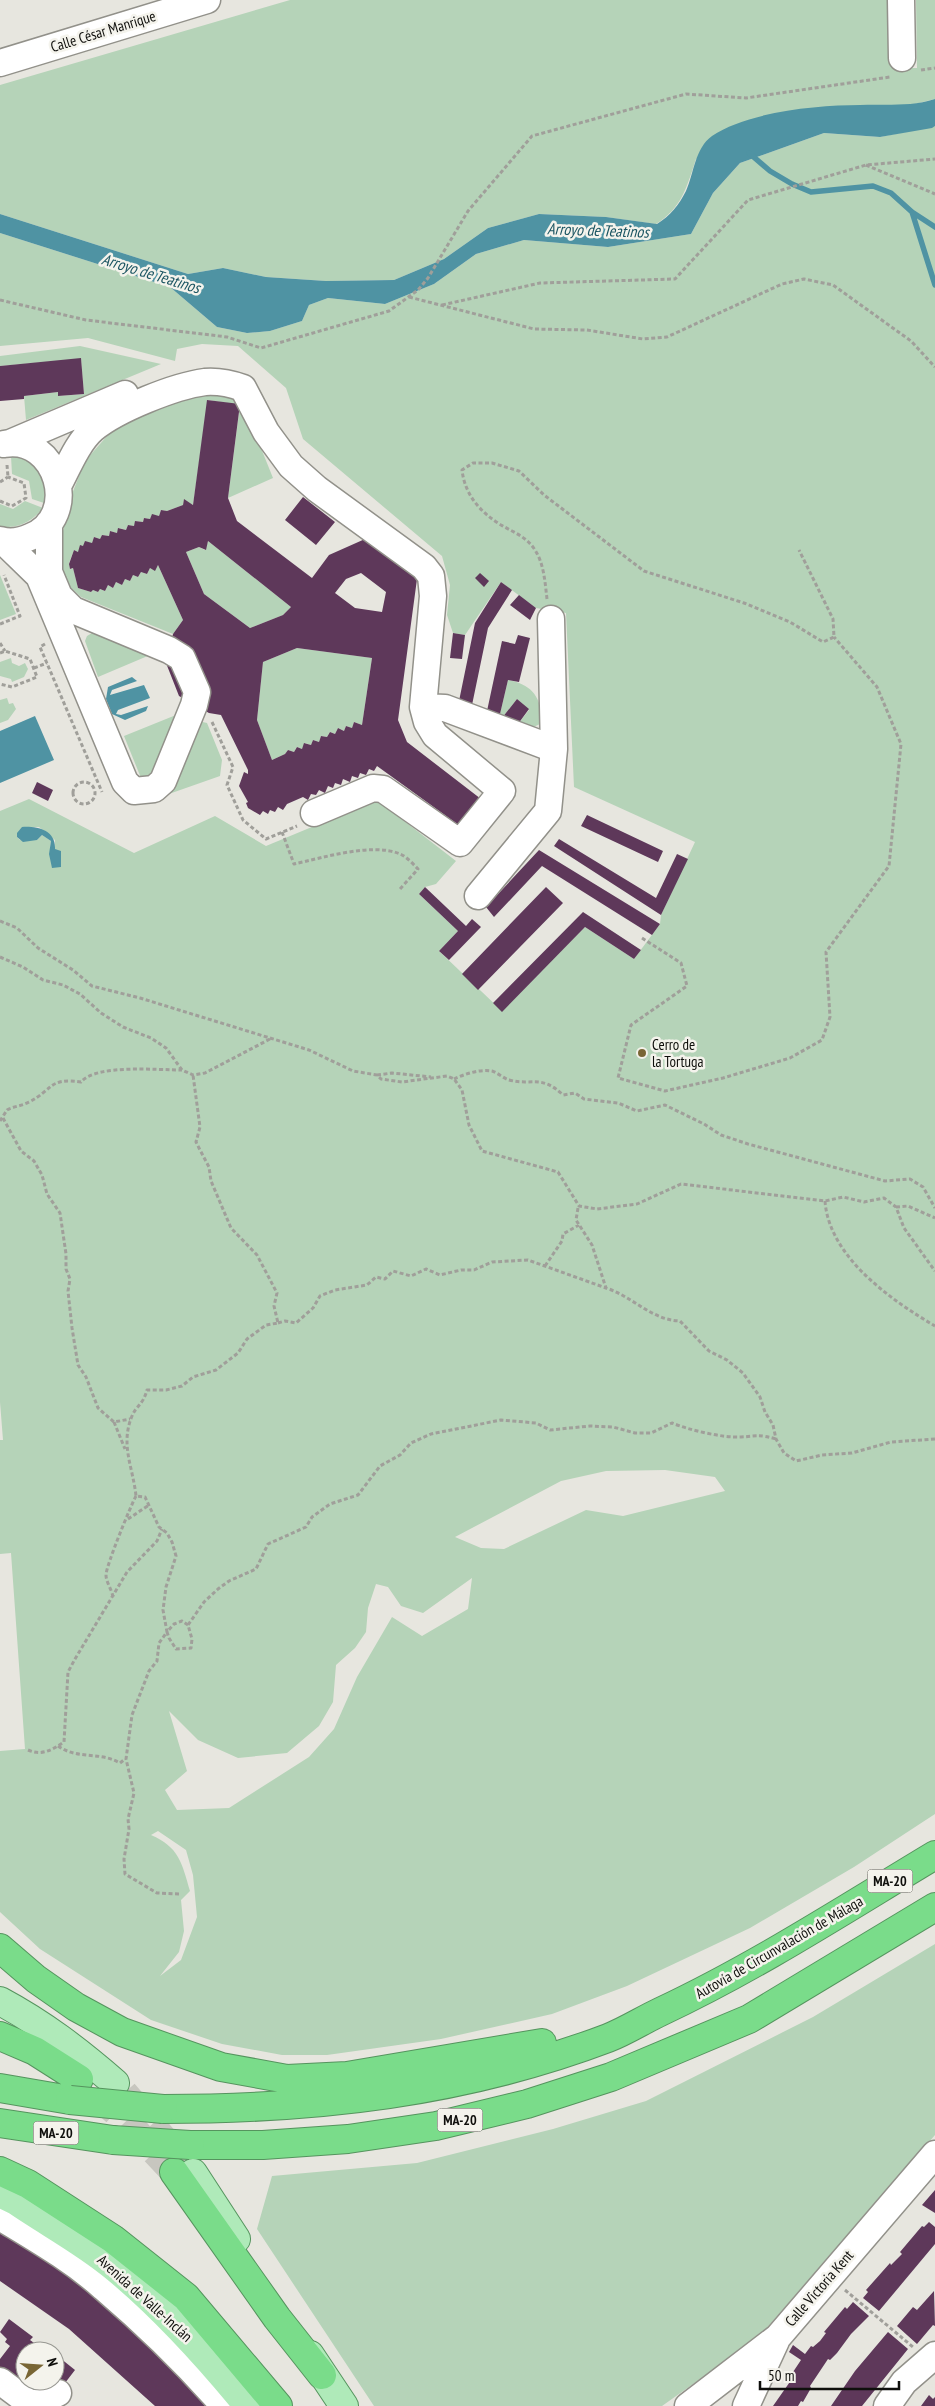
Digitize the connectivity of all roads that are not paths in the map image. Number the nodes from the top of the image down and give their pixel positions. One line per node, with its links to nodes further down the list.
1 (206, 0): 3 (street, Calle César Manrique)
2 (901, 0): 4 (street)
3 (0, 63)
4 (905, 68)
5 (5, 444): 6 (street); 7 (street)
6 (291, 466): 7 (street); 13 (street)
7 (59, 484): 8 (street)
8 (49, 523): 9 (street); 10 (street)
9 (2, 541): 12 (street)
10 (88, 617): 12 (street); 12 (street)
11 (551, 619): 14 (street)
12 (65, 640)
13 (423, 707): 14 (street); 15 (street)
14 (554, 749): 16 (street)
15 (314, 813)
16 (478, 896)
17 (935, 1855): 21 (highway, Autovía de Circunvalación de Málaga / MA-20)
18 (935, 1907): 26 (highway, MA-20, bridge)
19 (0, 1948): 21 (highway)
20 (0, 2001): 23 (main road)
21 (652, 2016): 25 (highway, Autovía de Circunvalación de Málaga / MA-20, bridge)
22 (0, 2036): 25 (highway)
23 (115, 2083)
24 (0, 2088): 25 (highway, Autovía de Circunvalación de Málaga / MA-20)
25 (74, 2089)
26 (0, 2123)
27 (935, 2154): 32 (street, Calle Victoria Kent)
28 (0, 2171): 40 (highway)
29 (184, 2172): 34 (highway)
30 (0, 2194): 39 (main road, Avenida de Valle-Inclán)
31 (0, 2217): 38 (street)
32 (778, 2337): 37 (street, Calle Victoria Kent); 42 (street)
33 (928, 2354): 43 (street)
34 (322, 2375): 41 (main road)
35 (0, 2381): 36 (street)
36 (58, 2393)
37 (701, 2404)
38 (224, 2406)
39 (248, 2406)
40 (278, 2406)
41 (344, 2406)
42 (746, 2406)
43 (887, 2406)

